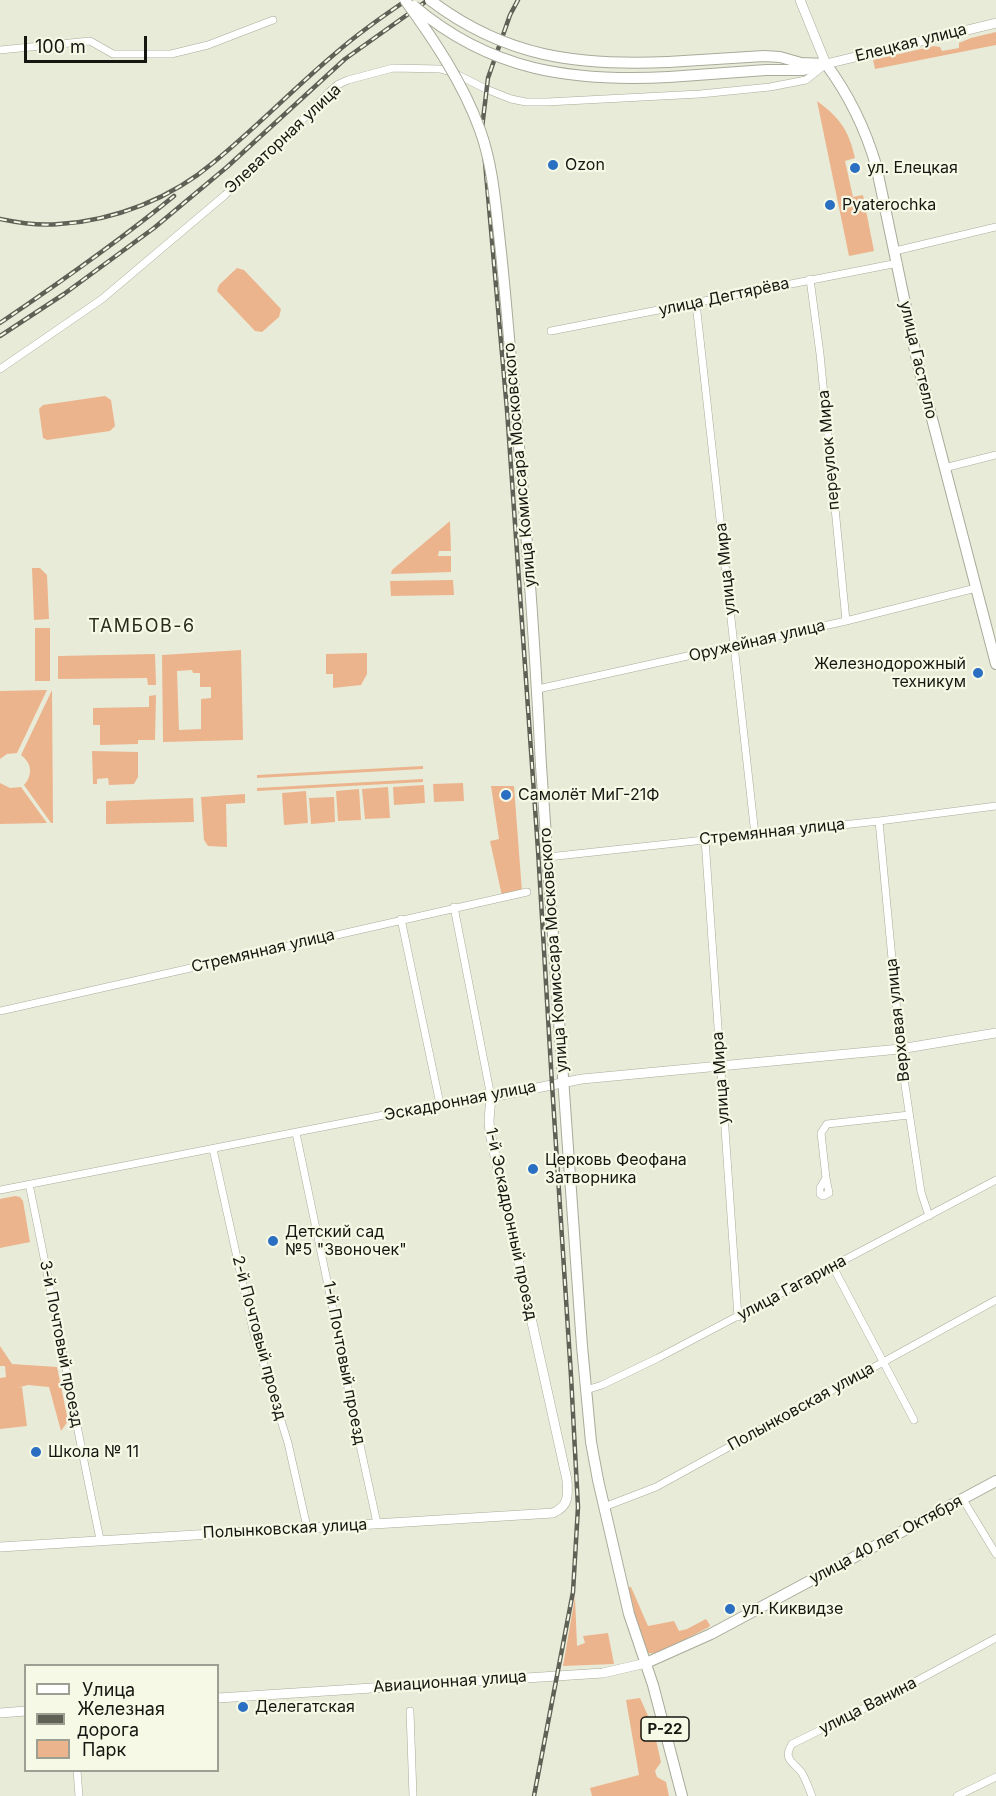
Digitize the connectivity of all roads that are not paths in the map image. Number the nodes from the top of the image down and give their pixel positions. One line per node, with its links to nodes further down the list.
1 (406, 0): 7 (main road, bridge); 21 (main road, улица Комиссара Московского, bridge)
2 (430, 0): 7 (main road, bridge)
3 (800, 0): 7 (street)
4 (273, 20): 6 (street)
5 (996, 23): 7 (street, Елецкая улица)
6 (0, 50)
7 (826, 64): 9 (main road, улица Гастелло); 14 (street, Элеваторная улица)
8 (996, 227): 9 (street)
9 (895, 251): 10 (main road, улица Гастелло)
10 (897, 263): 11 (street, улица Дегтярёва); 16 (main road, улица Гастелло)
11 (810, 279): 12 (street, улица Дегтярёва); 18 (street, переулок Мира)
12 (696, 303): 13 (street, улица Дегтярёва); 19 (street, улица Мира)
13 (551, 331)
14 (0, 369)
15 (996, 455): 16 (street)
16 (944, 468): 17 (main road, улица Гастелло)
17 (976, 588): 18 (street, Оружейная улица); 20 (main road, улица Гастелло)
18 (846, 621): 19 (street, Оружейная улица)
19 (735, 646): 21 (street, Оружейная улица); 24 (street, улица Мира)
20 (996, 664)
21 (538, 689): 26 (main road, улица Комиссара Московского)
22 (996, 806): 23 (street, Стремянная улица)
23 (879, 821): 24 (street, Стремянная улица); 32 (street, Верховая улица)
24 (755, 835): 25 (street, Стремянная улица)
25 (705, 839): 26 (street, Стремянная улица); 33 (street, улица Мира)
26 (548, 857): 34 (main road, улица Комиссара Московского)
27 (527, 892): 28 (street, Стремянная улица)
28 (454, 907): 29 (street, Стремянная улица); 35 (street, 1-й Эскадронный проезд)
29 (401, 920): 30 (street, Стремянная улица); 36 (street)
30 (0, 1011)
31 (996, 1033): 32 (street, Эскадронная улица)
32 (900, 1049): 33 (street, Эскадронная улица); 37 (street, Верховая улица)
33 (721, 1065): 34 (street, Эскадронная улица); 47 (street, улица Мира)
34 (564, 1082): 35 (street, Эскадронная улица); 49 (main road, улица Комиссара Московского)
35 (492, 1097): 36 (street, Эскадронная улица); 53 (street, 1-й Эскадронный проезд)
36 (440, 1104): 38 (street, Эскадронная улица)
37 (909, 1114): 40 (street); 44 (street, Верховая улица)
38 (296, 1133): 39 (street, Эскадронная улица); 55 (street, 1-й Почтовый проезд)
39 (213, 1149): 42 (street, Эскадронная улица); 56 (street, 2-й Почтовый проезд)
40 (826, 1178)
41 (996, 1180): 44 (street, улица Гагарина)
42 (29, 1184): 43 (street, Эскадронная улица); 57 (street, 3-й Почтовый проезд)
43 (0, 1190)
44 (929, 1216): 45 (street, улица Гагарина)
45 (833, 1267): 47 (street, улица Гагарина); 48 (street)
46 (996, 1300): 48 (street, Полынковская улица)
47 (738, 1317): 49 (street, улица Гагарина)
48 (883, 1362): 50 (street); 54 (street, Полынковская улица)
49 (585, 1390): 54 (main road, улица Комиссара Московского)
50 (915, 1420)
51 (996, 1481): 52 (main road, улица 40 лет Октября)
52 (962, 1498): 59 (street); 61 (main road, улица 40 лет Октября)
53 (566, 1504): 55 (street, Полынковская улица)
54 (604, 1507): 61 (main road, улица Комиссара Московского)
55 (377, 1523): 56 (street, Полынковская улица)
56 (307, 1527): 57 (street, Полынковская улица)
57 (100, 1539): 58 (street, Полынковская улица)
58 (0, 1546)
59 (996, 1554)
60 (996, 1638): 72 (street, улица Ванина)
61 (646, 1663): 62 (street, Авиационная улица); 71 (main road, Р-22)
62 (219, 1698)
63 (24, 1711): 65 (street)
64 (410, 1711): 70 (street)
65 (0, 1713)
66 (77, 1772): 69 (street)
67 (996, 1777): 68 (street)
68 (967, 1794): 73 (street)
69 (79, 1796)
70 (413, 1796)
71 (682, 1796)
72 (812, 1796)
73 (957, 1796)

